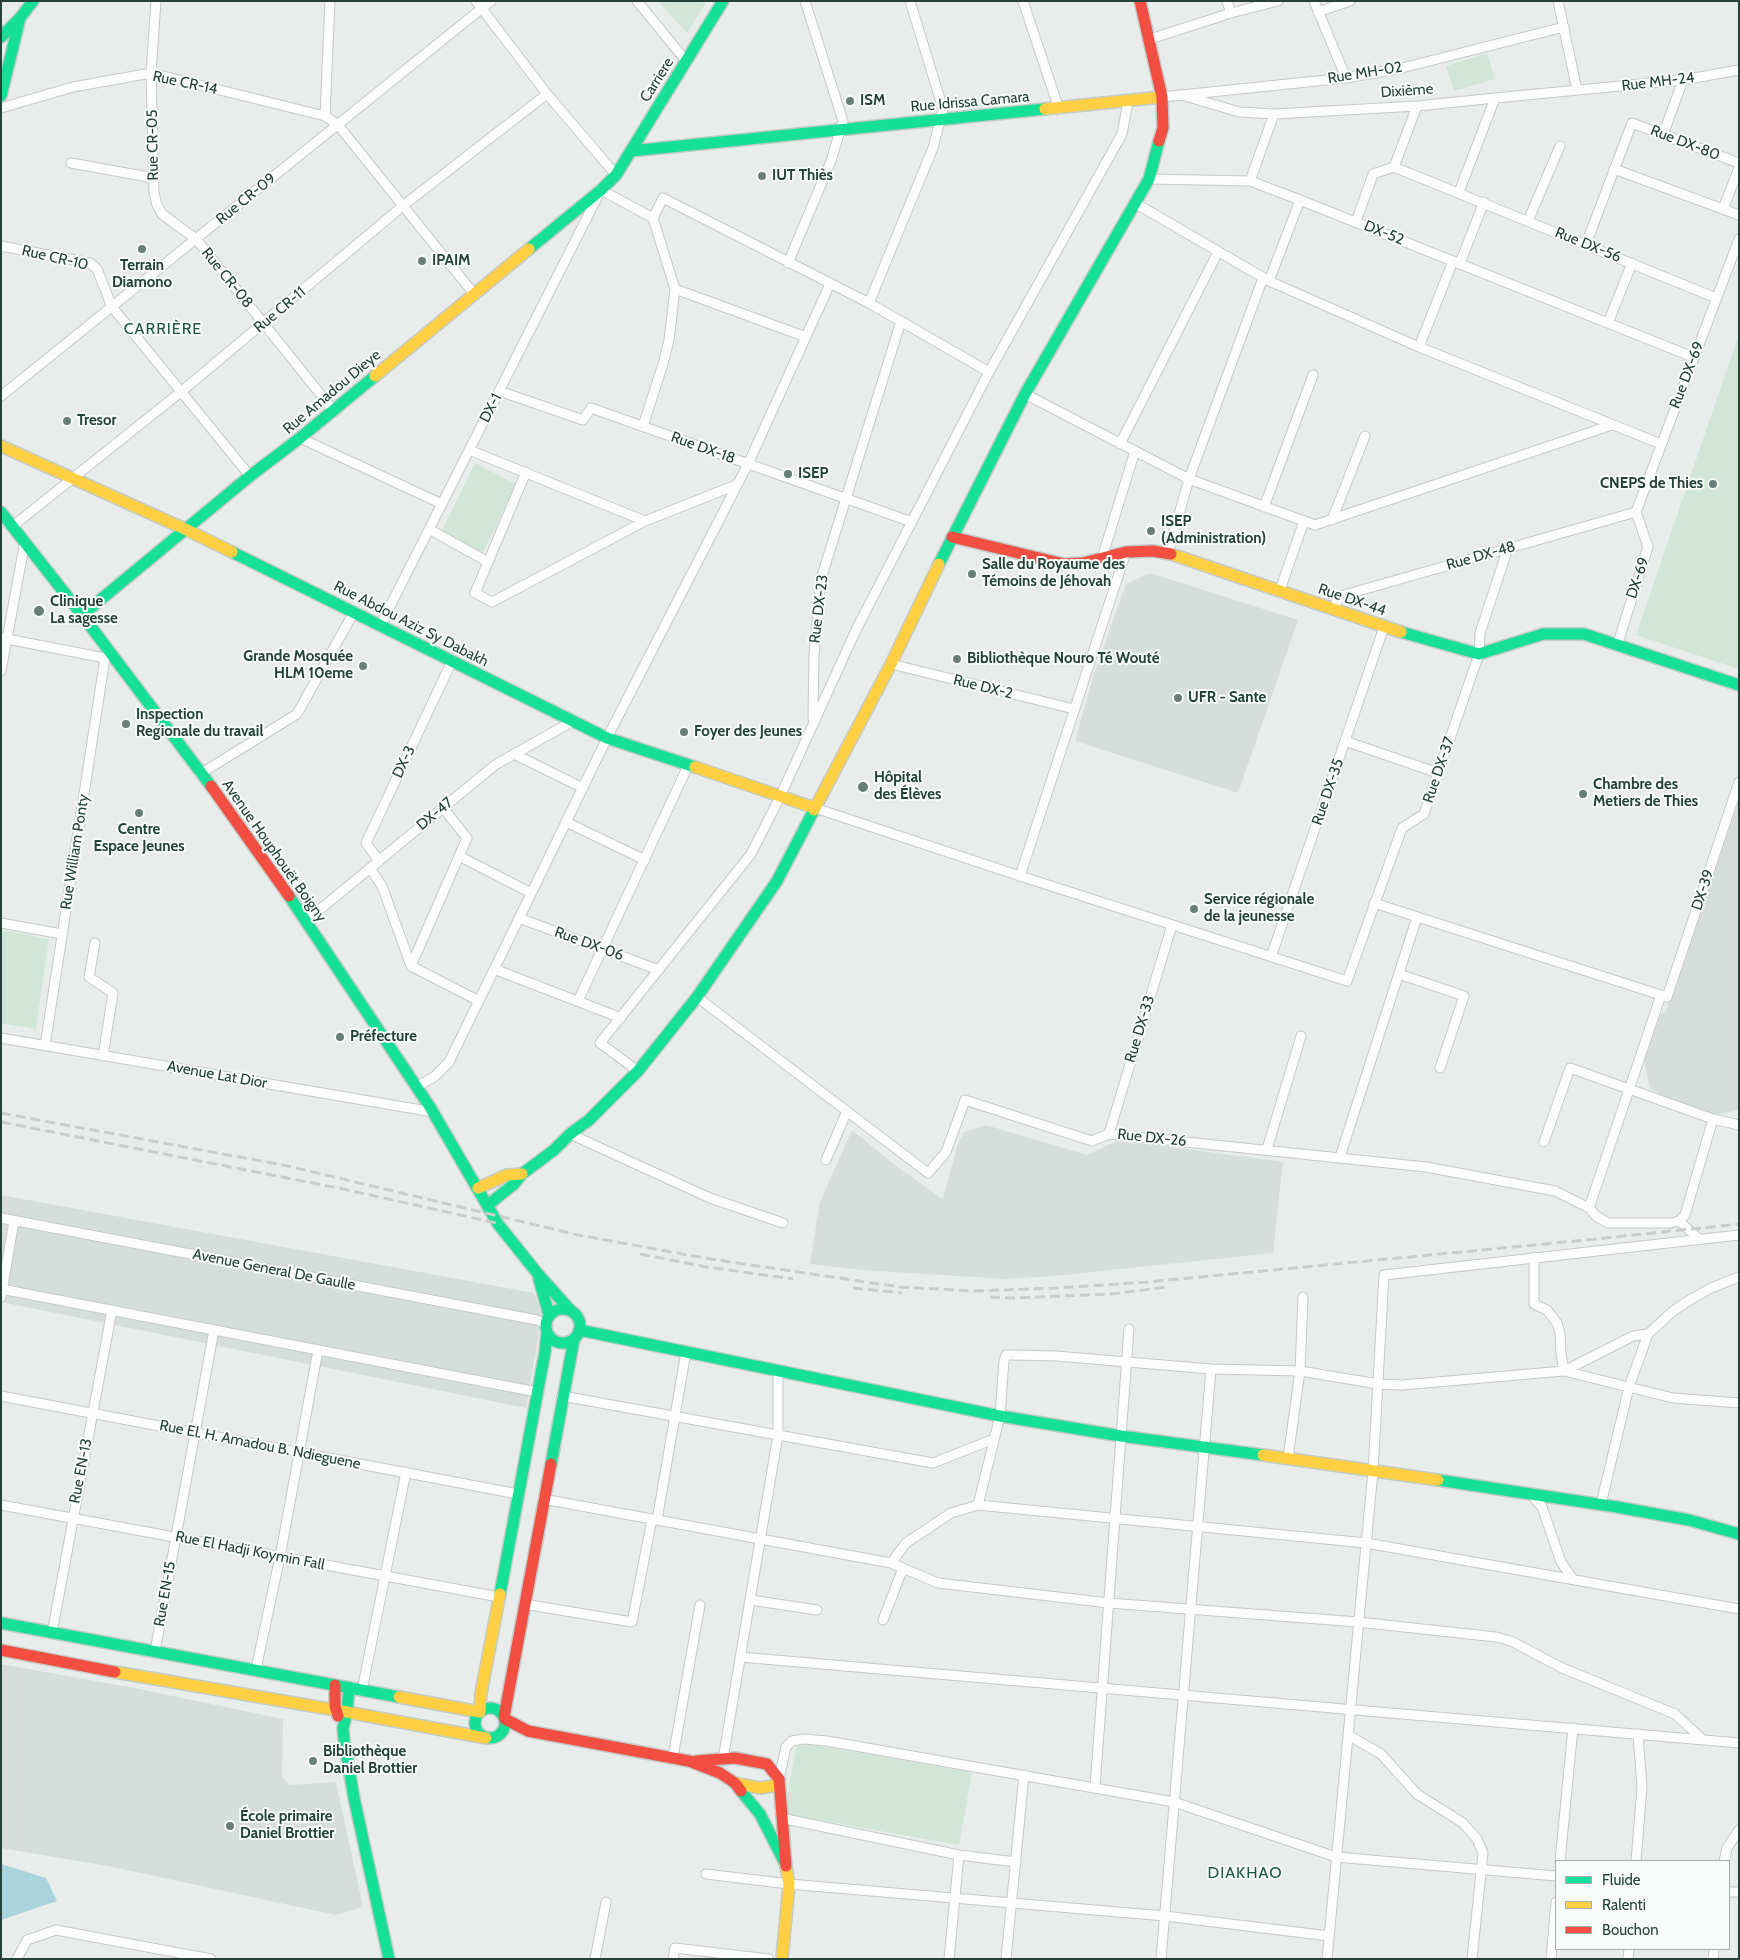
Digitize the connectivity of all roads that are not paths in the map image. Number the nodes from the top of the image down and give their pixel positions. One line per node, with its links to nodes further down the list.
1 (33, 1): 20 (street)
2 (156, 1): 26 (street, Rue CR-05)
3 (330, 1): 40 (street)
4 (476, 1): 17 (street)
5 (491, 1): 17 (street, Rue CR-09)
6 (637, 1): 24 (street)
7 (723, 1): 24 (street, Carriere)
8 (804, 1): 43 (street)
9 (910, 1): 41 (street)
10 (1023, 1): 38 (street)
11 (1140, 1): 23 (street)
12 (1227, 1): 19 (street)
13 (1278, 1): 19 (street)
14 (1314, 1): 18 (street)
15 (1350, 1): 18 (street)
16 (1558, 1): 21 (street)
17 (482, 9): 30 (street); 42 (street, Rue CR-09)
18 (1318, 12): 27 (street)
19 (1231, 13): 23 (street)
20 (20, 18): 22 (street); 32 (street)
21 (1564, 28): 27 (street, Rue MH-02); 29 (street)
22 (1, 37)
23 (1150, 39): 33 (street)
24 (686, 61): 46 (street, Carriere)
25 (1739, 70): 28 (street, Rue MH-24)
26 (152, 73): 37 (street, Rue CR-14); 40 (street, Rue CR-14); 53 (street, Rue CR-05)
27 (1346, 78): 31 (street, Rue MH-02)
28 (1682, 80): 29 (street, Rue MH-24); 44 (street)
29 (1577, 90): 34 (street, Dixième)
30 (547, 94): 52 (street); 61 (street, Rue CR-11)
31 (1182, 95): 33 (street, Rue MH-02); 39 (street, Dixième)
32 (1, 96)
33 (1162, 98): 35 (street, Rue Idrissa Camara); 54 (street)
34 (1495, 98): 36 (street, Dixième); 57 (street)
35 (1128, 102): 38 (street, Rue Idrissa Camara); 88 (street)
36 (1417, 106): 39 (street, Dixième); 49 (street)
37 (1, 108)
38 (1059, 109): 41 (street, Rue Idrissa Camara)
39 (1274, 114): 55 (street)
40 (325, 116): 42 (street, Rue CR-14)
41 (940, 119): 43 (street, Rue Idrissa Camara); 80 (street)
42 (338, 125): 61 (street, Rue CR-14); 67 (street, Rue CR-09)
43 (841, 129): 46 (street, Rue Idrissa Camara); 73 (street)
44 (1663, 135): 48 (street, Rue DX-80); 51 (street, Rue DX-80)
45 (1560, 146): 65 (street)
46 (631, 151): 52 (street, Carriere)
47 (71, 163): 53 (street)
48 (1739, 163)
49 (1394, 167): 57 (street, Rue DX-56); 66 (street)
50 (1739, 168): 62 (street)
51 (1614, 169): 62 (street); 69 (street)
52 (616, 175): 56 (street, Carriere)
53 (154, 178): 67 (street, Rue CR-05)
54 (1149, 179): 55 (street, DX-52); 60 (street)
55 (1250, 181): 58 (street, DX-52)
56 (601, 190): 64 (street); 78 (street, Rue Amadou Dieye); 91 (street, DX-1)
57 (1459, 192): 59 (street, Rue DX-56)
58 (1300, 200): 66 (street, DX-52 / DX-52); 75 (street)
59 (1484, 202): 65 (street, Rue DX-56); 72 (street)
60 (1135, 203): 71 (street); 92 (street)
61 (404, 206): 78 (street, Rue CR-14); 83 (street, Rue CR-11)
62 (1723, 209): 63 (street)
63 (1739, 215)
64 (653, 218): 73 (street); 77 (street)
65 (1528, 221): 69 (street, Rue DX-56)
66 (1356, 222): 72 (street, DX-52 / DX-52)
67 (196, 239): 81 (street, Rue CR-09); 83 (street, Rue CR-08)
68 (1739, 239): 79 (street, Rue DX-69)
69 (1586, 244): 74 (street, Rue DX-56)
70 (1, 246): 81 (street, Rue CR-10)
71 (1218, 252): 75 (street); 99 (street)
72 (1456, 262): 84 (street, DX-52 / DX-52); 86 (street)
73 (788, 263): 76 (street)
74 (1632, 264): 79 (street, Rue DX-56); 84 (street)
75 (1266, 279): 86 (street); 108 (street)
76 (830, 284): 80 (street); 85 (street)
77 (675, 289): 85 (street); 96 (street)
78 (474, 294): 94 (street, Rue Amadou Dieye)
79 (1716, 298): 87 (street, Rue DX-69)
80 (868, 303): 82 (street)
81 (112, 307): 90 (street); 93 (street, Rue CR-09)
82 (901, 321): 88 (street); 110 (street, Rue DX-23)
83 (264, 323): 90 (street, Rue CR-11); 94 (street, Rue CR-08)
84 (1608, 323): 87 (street, DX-52 / DX-52)
85 (806, 337): 104 (street)
86 (1419, 347): 95 (street)
87 (1693, 357): 100 (street, Rue DX-69)
88 (989, 372): 117 (street)
89 (1313, 375): 112 (street)
90 (182, 391): 106 (street); 107 (street, Rue CR-11)
91 (499, 391): 96 (street, Rue DX-18); 102 (street, DX-1)
92 (1025, 394): 99 (street); 122 (street)
93 (1, 396)
94 (333, 410): 98 (street, Rue Amadou Dieye)
95 (1612, 424): 100 (street); 115 (street)
96 (643, 426): 104 (street, Rue DX-18)
97 (1364, 436): 115 (street)
98 (300, 438): 106 (street, Rue Amadou Dieye); 111 (street)
99 (1120, 444): 103 (street)
100 (1661, 444): 114 (street, Rue DX-69)
101 (1, 446): 107 (street, Rue Abdou Aziz Sy Dabakh)
102 (469, 450): 105 (street); 111 (street, DX-1)
103 (1134, 451): 108 (street); 127 (street)
104 (748, 464): 109 (street); 110 (street, Rue DX-18)
105 (526, 472): 116 (street); 128 (street)
106 (250, 476): 120 (street, Rue Amadou Dieye)
107 (73, 478): 119 (street, Rue CR-11); 120 (street, Rue Abdou Aziz Sy Dabakh)
108 (1189, 479): 112 (street); 126 (street)
109 (736, 486): 116 (street); 146 (street)
110 (846, 499): 117 (street, Rue DX-18); 145 (street, Rue DX-23)
111 (442, 504): 121 (street, DX-1)
112 (1264, 506): 118 (street)
113 (1, 512): 119 (street, Avenue Houphouët Boigny)
114 (1636, 512): 124 (street, Rue DX-48); 136 (street, DX-69)
115 (1332, 520): 118 (street)
116 (646, 521): 128 (street)
117 (912, 522): 145 (street)
118 (1304, 522): 129 (street)
119 (13, 526): 123 (street, Avenue Houphouët Boigny)
120 (185, 529): 131 (street, Rue Abdou Aziz Sy Dabakh); 132 (street, Rue Amadou Dieye)
121 (429, 529): 128 (street); 133 (street, DX-1)
122 (952, 537): 127 (street, Rue DX-44); 140 (street)
123 (25, 541): 132 (street, Avenue Houphouët Boigny); 135 (street)
124 (1508, 548): 130 (street, Rue DX-48); 137 (street, Rue DX-37)
125 (1126, 552): 126 (street, Rue DX-44); 127 (street, Rue DX-44); 143 (street)
126 (1168, 554): 129 (street, Rue DX-44)
127 (1102, 558)
128 (488, 562)
129 (1280, 590): 130 (street, Rue DX-44)
130 (1333, 609): 134 (street, Rue DX-44)
131 (354, 612): 133 (street, Rue Abdou Aziz Sy Dabakh); 151 (street)
132 (82, 615): 138 (street, Avenue Houphouët Boigny)
133 (380, 626): 139 (street, Rue Abdou Aziz Sy Dabakh)
134 (1384, 627): 137 (street, Rue DX-44); 147 (street, Rue DX-35)
135 (4, 638): 138 (street); 141 (street)
136 (1617, 646): 137 (street); 142 (street)
137 (1479, 654): 150 (street, Rue DX-37)
138 (108, 656): 151 (street, Avenue Houphouët Boigny); 170 (street, Rue William Ponty)
139 (452, 661): 144 (street, Rue Abdou Aziz Sy Dabakh); 160 (street, DX-3)
140 (891, 664): 143 (street, Rue DX-2); 156 (street)
141 (1, 671)
142 (1739, 685)
143 (1074, 709): 162 (street)
144 (573, 721): 146 (street, Rue Abdou Aziz Sy Dabakh); 148 (street, DX-47)
145 (813, 724): 154 (street)
146 (607, 738): 149 (street, Rue Abdou Aziz Sy Dabakh); 153 (street)
147 (1345, 741): 150 (street); 173 (street, Rue DX-35)
148 (514, 754): 153 (street); 155 (street, DX-47)
149 (688, 766): 154 (street, Rue Abdou Aziz Sy Dabakh); 159 (street)
150 (1438, 773): 164 (street, Rue DX-37)
151 (200, 774): 167 (street, Avenue Houphouët Boigny)
152 (1739, 782): 178 (street, DX-39)
153 (583, 788): 157 (street)
154 (780, 797): 156 (street, Rue Abdou Aziz Sy Dabakh); 176 (street)
155 (443, 808): 158 (street); 160 (street, DX-47)
156 (815, 808): 162 (street); 179 (street)
157 (566, 822): 159 (street); 163 (street)
158 (459, 856): 163 (street); 174 (street)
159 (645, 860): 172 (street)
160 (379, 861): 161 (street, DX-47)
161 (370, 868): 167 (street, DX-47); 174 (street)
162 (1020, 876): 169 (street)
163 (531, 893): 166 (street)
164 (1374, 903): 165 (street); 173 (street, Rue DX-37)
165 (1417, 917): 177 (street); 178 (street)
166 (519, 918): 172 (street, Rue DX-06); 175 (street)
167 (306, 921): 189 (street, Avenue Houphouët Boigny)
168 (1, 923): 170 (street)
169 (1172, 925): 173 (street); 196 (street, Rue DX-33)
170 (62, 934): 185 (street, Rue William Ponty)
171 (95, 943): 186 (street)
172 (603, 950): 176 (street, Rue DX-06); 180 (street)
173 (1271, 957)
174 (410, 966): 181 (street)
175 (494, 969): 180 (street); 181 (street)
176 (659, 970): 182 (street)
177 (1398, 974): 187 (street); 199 (street)
178 (1664, 996): 190 (street, DX-39)
179 (697, 997): 188 (street); 191 (street)
180 (578, 1001): 182 (street)
181 (479, 1002): 189 (street)
182 (621, 1018): 188 (street)
183 (1301, 1036): 198 (street)
184 (1, 1038): 185 (street, Avenue Lat Dior)
185 (45, 1046): 186 (street, Avenue Lat Dior)
186 (103, 1056): 192 (street, Avenue Lat Dior)
187 (1440, 1068)
188 (638, 1071): 195 (street)
189 (416, 1087): 192 (street, Avenue Houphouët Boigny)
190 (1629, 1090): 193 (street); 197 (street); 204 (street, DX-39)
191 (848, 1111): 196 (street, Rue DX-26); 200 (street)
192 (433, 1112): 202 (street, Avenue Houphouët Boigny)
193 (1714, 1119): 194 (street); 207 (street)
194 (1739, 1125)
195 (570, 1134): 201 (street); 208 (street)
196 (1109, 1134): 198 (street, Rue DX-26)
197 (1544, 1142)
198 (1267, 1149): 199 (street, Rue DX-26)
199 (1340, 1157): 204 (street, Rue DX-26)
200 (826, 1160)
201 (522, 1174): 202 (street); 203 (street)
202 (478, 1188): 203 (street, Avenue Houphouët Boigny)
203 (488, 1204): 212 (street, Avenue Houphouët Boigny)
204 (1589, 1208): 207 (street, Rue DX-26)
205 (1, 1218): 206 (street, Avenue General De Gaulle)
206 (14, 1221): 214 (street); 218 (street, Avenue General De Gaulle)
207 (1679, 1221): 210 (street)
208 (783, 1223)
209 (1739, 1235): 210 (street)
210 (1698, 1238): 211 (street)
211 (1534, 1258): 229 (street); 230 (street)
212 (538, 1274): 217 (street, Avenue Houphouët Boigny); 218 (street)
213 (1739, 1277): 222 (street)
214 (2, 1291): 216 (street)
215 (1303, 1296): 228 (street)
216 (112, 1310): 220 (street); 236 (street, Rue EN-13)
217 (571, 1311): 218 (street); 221 (street)
218 (547, 1324): 221 (street); 232 (street)
219 (1129, 1329): 225 (street)
220 (214, 1330): 223 (street); 239 (street, Rue EN-15)
221 (576, 1334): 224 (street); 234 (street)
222 (1648, 1334): 229 (street); 231 (street)
223 (318, 1350): 232 (street); 244 (street)
224 (686, 1352): 227 (street); 237 (street)
225 (1127, 1362): 226 (street); 238 (street); 241 (street)
226 (1211, 1369): 228 (street); 243 (street)
227 (778, 1370): 238 (street); 240 (street)
228 (1300, 1371): 230 (street); 245 (street)
229 (1564, 1371): 230 (street); 231 (street)
230 (1378, 1384): 246 (street)
231 (1629, 1387): 235 (street); 252 (street)
232 (537, 1392): 248 (street)
233 (1, 1396): 236 (street, Rue El. H. Amadou B. Ndieguene)
234 (562, 1396): 237 (street); 250 (street)
235 (1739, 1403)
236 (92, 1413): 239 (street, Rue El. H. Amadou B. Ndieguene); 254 (street, Rue EN-13)
237 (676, 1416): 240 (street); 255 (street)
238 (1000, 1416): 241 (street); 242 (street)
239 (195, 1432): 244 (street, Rue El. H. Amadou B. Ndieguene); 259 (street, Rue EN-15)
240 (778, 1435): 242 (street); 260 (street)
241 (1121, 1436): 243 (street); 256 (street)
242 (994, 1439): 251 (street)
243 (1204, 1447): 245 (street); 257 (street)
244 (299, 1452): 247 (street, Rue El. H. Amadou B. Ndieguene); 262 (street)
245 (1288, 1458): 246 (street)
246 (1373, 1471): 249 (street); 261 (street)
247 (406, 1472): 248 (street, Rue El. H. Amadou B. Ndieguene); 265 (street)
248 (518, 1494): 267 (street)
249 (1532, 1495): 252 (street); 266 (street)
250 (543, 1499): 255 (street); 270 (street)
251 (978, 1504): 256 (street); 263 (street)
252 (1601, 1504): 258 (street)
253 (1, 1505): 254 (street, Rue El Hadji Koymin Fall)
254 (73, 1518): 259 (street, Rue El Hadji Koymin Fall); 278 (street, Rue EN-13)
255 (654, 1519): 260 (street); 270 (street)
256 (1115, 1519): 257 (street); 269 (street)
257 (1198, 1526): 261 (street); 272 (street)
258 (1739, 1534)
259 (175, 1537): 262 (street, Rue El Hadji Koymin Fall); 280 (street, Rue EN-15)
260 (760, 1539): 263 (street); 268 (street)
261 (1366, 1543): 266 (street); 276 (street)
262 (280, 1557): 265 (street, Rue El Hadji Koymin Fall); 282 (street)
263 (891, 1562): 264 (street)
264 (903, 1568): 269 (street); 275 (street)
265 (385, 1576): 267 (street, Rue El Hadji Koymin Fall); 286 (street)
266 (1573, 1579): 273 (street)
267 (499, 1597): 290 (street)
268 (750, 1600): 274 (street); 281 (street)
269 (1109, 1602): 272 (street); 285 (street)
270 (524, 1604): 291 (street)
271 (700, 1605): 300 (street)
272 (1190, 1609): 276 (street); 287 (street)
273 (1739, 1609)
274 (817, 1610)
275 (883, 1620)
276 (1358, 1622): 288 (street); 298 (street)
277 (1, 1623): 278 (street)
278 (52, 1633): 280 (street)
279 (1, 1650): 289 (street)
280 (155, 1651): 282 (street)
281 (740, 1657): 285 (street); 301 (street)
282 (256, 1669): 283 (street)
283 (336, 1685): 284 (street); 289 (street)
284 (349, 1688): 286 (street); 289 (street)
285 (1102, 1688): 287 (street); 306 (street)
286 (362, 1690): 290 (street)
287 (1183, 1695): 288 (street); 307 (street)
288 (1350, 1709): 292 (street); 295 (street)
289 (341, 1711): 297 (street); 329 (street)
290 (480, 1712): 291 (street); 297 (street)
291 (504, 1718): 293 (street); 296 (street)
292 (1573, 1728): 294 (street); 312 (street)
293 (528, 1731): 296 (street); 300 (street)
294 (1638, 1734): 298 (street); 313 (street)
295 (1348, 1735): 311 (street); 317 (street)
296 (498, 1736): 297 (street)
297 (486, 1738)
298 (1702, 1740): 299 (street)
299 (1739, 1743)
300 (673, 1757): 302 (street)
301 (723, 1759): 302 (street); 304 (street)
302 (689, 1761): 305 (street)
303 (1024, 1775): 304 (street); 306 (street); 315 (street)
304 (779, 1782): 305 (street); 308 (street)
305 (735, 1783): 316 (street)
306 (1095, 1787): 307 (street)
307 (1174, 1802): 311 (street); 325 (street)
308 (782, 1818): 310 (street); 316 (street)
309 (1739, 1830): 314 (street)
310 (959, 1856): 315 (street); 321 (street)
311 (1336, 1857): 317 (street); 326 (street)
312 (1560, 1860)
313 (1636, 1860)
314 (1724, 1860)
315 (1016, 1862): 322 (street)
316 (785, 1863): 320 (street)
317 (1482, 1870): 319 (street); 338 (street)
318 (706, 1874): 320 (street)
319 (1555, 1876)
320 (789, 1884): 321 (street); 333 (street)
321 (955, 1897): 322 (street); 334 (street)
322 (1012, 1901): 325 (street); 335 (street)
323 (606, 1902): 330 (street)
324 (1555, 1913): 339 (street)
325 (1164, 1916): 326 (street); 336 (street)
326 (1329, 1936): 337 (street)
327 (17, 1959): 328 (street)
328 (211, 1959)
329 (389, 1959)
330 (595, 1959)
331 (674, 1959): 332 (street)
332 (769, 1959)
333 (782, 1959)
334 (949, 1959)
335 (1006, 1959)
336 (1161, 1959)
337 (1327, 1959)
338 (1472, 1959)
339 (1551, 1959)

